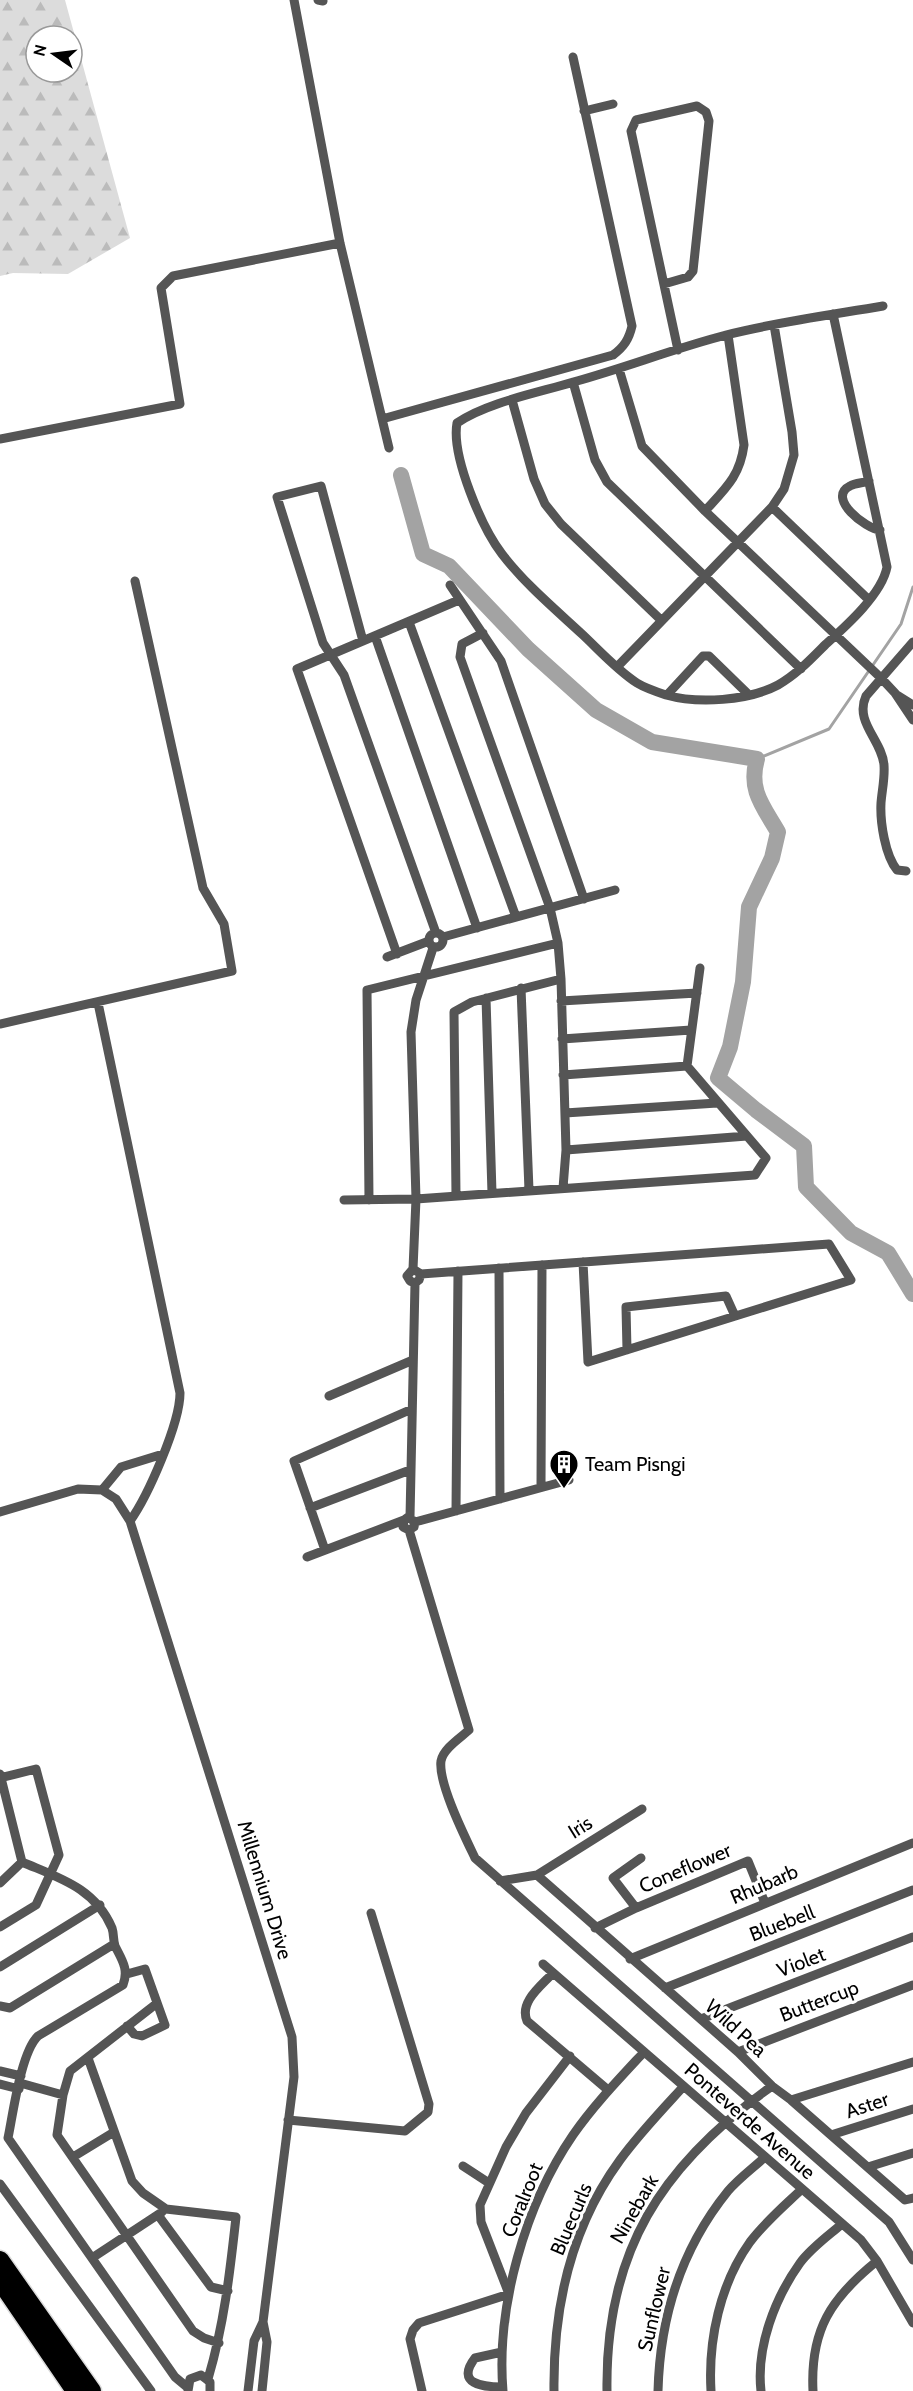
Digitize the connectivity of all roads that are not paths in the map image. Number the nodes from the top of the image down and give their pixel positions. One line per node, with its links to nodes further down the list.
1 (294, 0): 5 (street)
2 (573, 57): 4 (street)
3 (613, 104): 4 (street)
4 (584, 111): 15 (street)
5 (340, 243): 15 (street); 16 (street)
6 (664, 284): 6 (street); 11 (street)
7 (883, 306): 8 (street)
8 (833, 315): 9 (street); 18 (street)
9 (774, 325): 10 (street); 19 (street)
10 (728, 335): 11 (street); 20 (street)
11 (678, 350): 12 (street)
12 (619, 369): 13 (street); 20 (street)
13 (573, 382): 14 (street); 23 (street)
14 (512, 400): 28 (street); 36 (street)
15 (382, 419): 17 (street)
16 (0, 439)
17 (389, 448)
18 (869, 481): 21 (street); 21 (street)
19 (772, 507): 22 (street); 27 (street)
20 (705, 511): 22 (street)
21 (880, 530): 27 (street)
22 (737, 541): 23 (street); 31 (street)
23 (705, 574): 28 (street); 37 (street)
24 (135, 581): 61 (street)
25 (450, 585): 26 (street)
26 (459, 600): 29 (street); 30 (street)
27 (868, 600): 31 (street)
28 (661, 620): 36 (street)
29 (409, 622): 32 (street); 48 (street)
30 (483, 633): 46 (street); 47 (street)
31 (836, 635): 37 (street); 38 (street)
32 (375, 636): 33 (street); 49 (street)
33 (363, 641): 35 (street); 35 (street)
34 (913, 642): 38 (street)
35 (332, 655): 50 (street); 52 (street)
36 (617, 667): 41 (street)
37 (801, 669): 40 (street)
38 (881, 678): 39 (street); 44 (street)
39 (895, 693): 42 (street); 43 (street)
40 (748, 694): 41 (street); 41 (street)
41 (667, 695)
42 (913, 705)
43 (913, 720)
44 (906, 871)
45 (615, 890): 46 (street)
46 (584, 899): 47 (street)
47 (550, 908): 48 (street); 51 (street)
48 (516, 917): 49 (street)
49 (477, 928): 50 (street)
50 (435, 940): 52 (street); 55 (street)
51 (558, 943): 55 (street); 56 (street)
52 (398, 954): 53 (street)
53 (387, 957)
54 (700, 968): 58 (street)
55 (424, 976): 75 (street); 77 (street)
56 (561, 979): 57 (street); 60 (street)
57 (521, 988): 59 (street); 72 (street)
58 (697, 993): 60 (street); 63 (street)
59 (486, 998): 73 (street); 74 (street)
60 (561, 1001): 64 (street)
61 (98, 1003): 62 (street); 88 (street)
62 (0, 1024)
63 (691, 1030): 64 (street); 65 (street)
64 (562, 1039): 66 (street)
65 (687, 1066): 66 (street); 67 (street)
66 (563, 1075): 68 (street)
67 (717, 1103): 68 (street); 69 (street)
68 (565, 1113): 70 (street)
69 (747, 1136): 70 (street); 71 (street)
70 (566, 1150): 71 (street)
71 (563, 1188): 72 (street)
72 (529, 1190): 73 (street)
73 (492, 1193): 74 (street)
74 (456, 1196): 75 (street)
75 (416, 1199): 77 (street); 81 (street)
76 (344, 1200): 77 (street)
77 (369, 1200)
78 (583, 1262): 79 (street); 83 (street); 84 (street)
79 (542, 1265): 80 (street); 91 (street)
80 (499, 1268): 82 (street); 93 (street)
81 (417, 1271): 82 (street); 85 (street)
82 (458, 1271): 95 (street)
83 (735, 1316): 84 (street); 84 (street)
84 (627, 1350)
85 (413, 1360): 86 (street); 87 (street)
86 (329, 1396)
87 (412, 1409): 89 (street); 94 (street)
88 (163, 1454): 92 (street); 98 (street)
89 (410, 1470): 94 (street); 97 (street)
90 (569, 1480): 91 (street)
91 (541, 1487): 93 (street)
92 (102, 1490): 96 (street); 98 (street, Millennium Drive)
93 (500, 1498): 95 (street)
94 (310, 1508): 99 (street)
95 (456, 1510): 97 (street)
96 (0, 1512)
97 (410, 1519): 99 (street); 108 (street)
98 (130, 1521): 147 (street, Millennium Drive)
99 (325, 1550): 100 (street)
100 (307, 1557)
101 (0, 1776): 105 (street); 106 (street)
102 (642, 1809): 107 (street, Iris)
103 (913, 1843): 111 (street, Rhubarb)
104 (641, 1858): 113 (street)
105 (22, 1862): 106 (street); 109 (street)
106 (51, 1875): 112 (street); 115 (street)
107 (537, 1875): 108 (street); 116 (street, Wild Pea)
108 (500, 1881): 143 (street)
109 (0, 1883)
110 (913, 1890): 125 (street, Bluebell)
111 (765, 1904): 113 (street, Coneflower); 119 (street, Rhubarb)
112 (99, 1905): 118 (street); 121 (street)
113 (636, 1908): 116 (street, Coneflower)
114 (371, 1913): 147 (street)
115 (0, 1928)
116 (595, 1928): 119 (street, Wild Pea)
117 (913, 1937): 128 (street, Violet)
118 (114, 1944): 123 (street); 127 (street)
119 (630, 1959): 125 (street, Wild Pea)
120 (543, 1964): 122 (street, Ponteverde Avenue)
121 (0, 1967)
122 (553, 1973): 130 (street, Ponteverde Avenue); 132 (street)
123 (127, 1974): 126 (street); 136 (street)
124 (913, 1985): 131 (street, Buttercup)
125 (665, 1988): 128 (street, Wild Pea)
126 (156, 2004): 129 (street); 129 (street)
127 (0, 2006)
128 (700, 2019): 131 (street, Wild Pea)
129 (128, 2026): 133 (street)
130 (644, 2052): 139 (street, Ponteverde Avenue); 140 (street, Coralroot)
131 (738, 2052): 138 (street, Wild Pea)
132 (570, 2056): 140 (street); 146 (street)
133 (88, 2058): 141 (street); 149 (street)
134 (913, 2061): 142 (street)
135 (0, 2071): 136 (street)
136 (20, 2083): 137 (street); 141 (street); 164 (street)
137 (0, 2084)
138 (772, 2086): 142 (street, Wild Pea); 143 (street, Ninebark)
139 (683, 2087): 148 (street, Ponteverde Avenue); 185 (street, Bluecurls)
140 (609, 2090): 170 (street, Coralroot)
141 (63, 2095): 152 (street)
142 (791, 2100): 150 (street, Wild Pea)
143 (750, 2101): 148 (street, Ninebark); 166 (street)
144 (516, 2106): 146 (street)
145 (913, 2109): 150 (street, Aster)
146 (526, 2113): 156 (street)
147 (288, 2120): 171 (street, Millennium Drive)
148 (723, 2122): 153 (street, Ponteverde Avenue); 186 (street, Ninebark)
149 (114, 2132): 152 (street); 160 (street)
150 (831, 2135): 155 (street, Wild Pea)
151 (913, 2153): 155 (street)
152 (73, 2157): 163 (street)
153 (765, 2157): 158 (street, Ponteverde Avenue); 187 (street, Sunflower)
154 (463, 2166): 156 (street)
155 (868, 2167): 159 (street, Wild Pea)
156 (489, 2183): 170 (street)
157 (0, 2184): 180 (street)
158 (802, 2189): 162 (street, Ponteverde Avenue); 188 (street)
159 (913, 2198)
160 (166, 2209): 161 (street); 169 (street)
161 (158, 2215): 163 (street); 169 (street)
162 (842, 2224): 167 (street, Ponteverde Avenue); 189 (street)
163 (127, 2237): 164 (street); 173 (street)
164 (92, 2258): 176 (street)
165 (0, 2260): 179 (highway)
166 (913, 2260)
167 (877, 2261): 172 (street, Ponteverde Avenue); 190 (street)
168 (0, 2281): 178 (highway)
169 (228, 2291): 173 (street)
170 (509, 2294): 174 (street, Coralroot); 184 (street)
171 (263, 2322): 182 (street, Millennium Drive); 183 (street, Millennium Drive)
172 (913, 2323)
173 (219, 2343): 175 (street)
174 (502, 2352): 177 (street, Coralroot); 177 (street)
175 (208, 2379): 176 (street); 181 (street)
176 (188, 2389)
177 (502, 2389)
178 (75, 2391)
179 (92, 2391)
180 (151, 2391)
181 (210, 2391)
182 (248, 2391)
183 (262, 2391)
184 (422, 2391)
185 (554, 2391)
186 (606, 2391)
187 (658, 2391)
188 (711, 2391)
189 (761, 2391)
190 (813, 2391)

